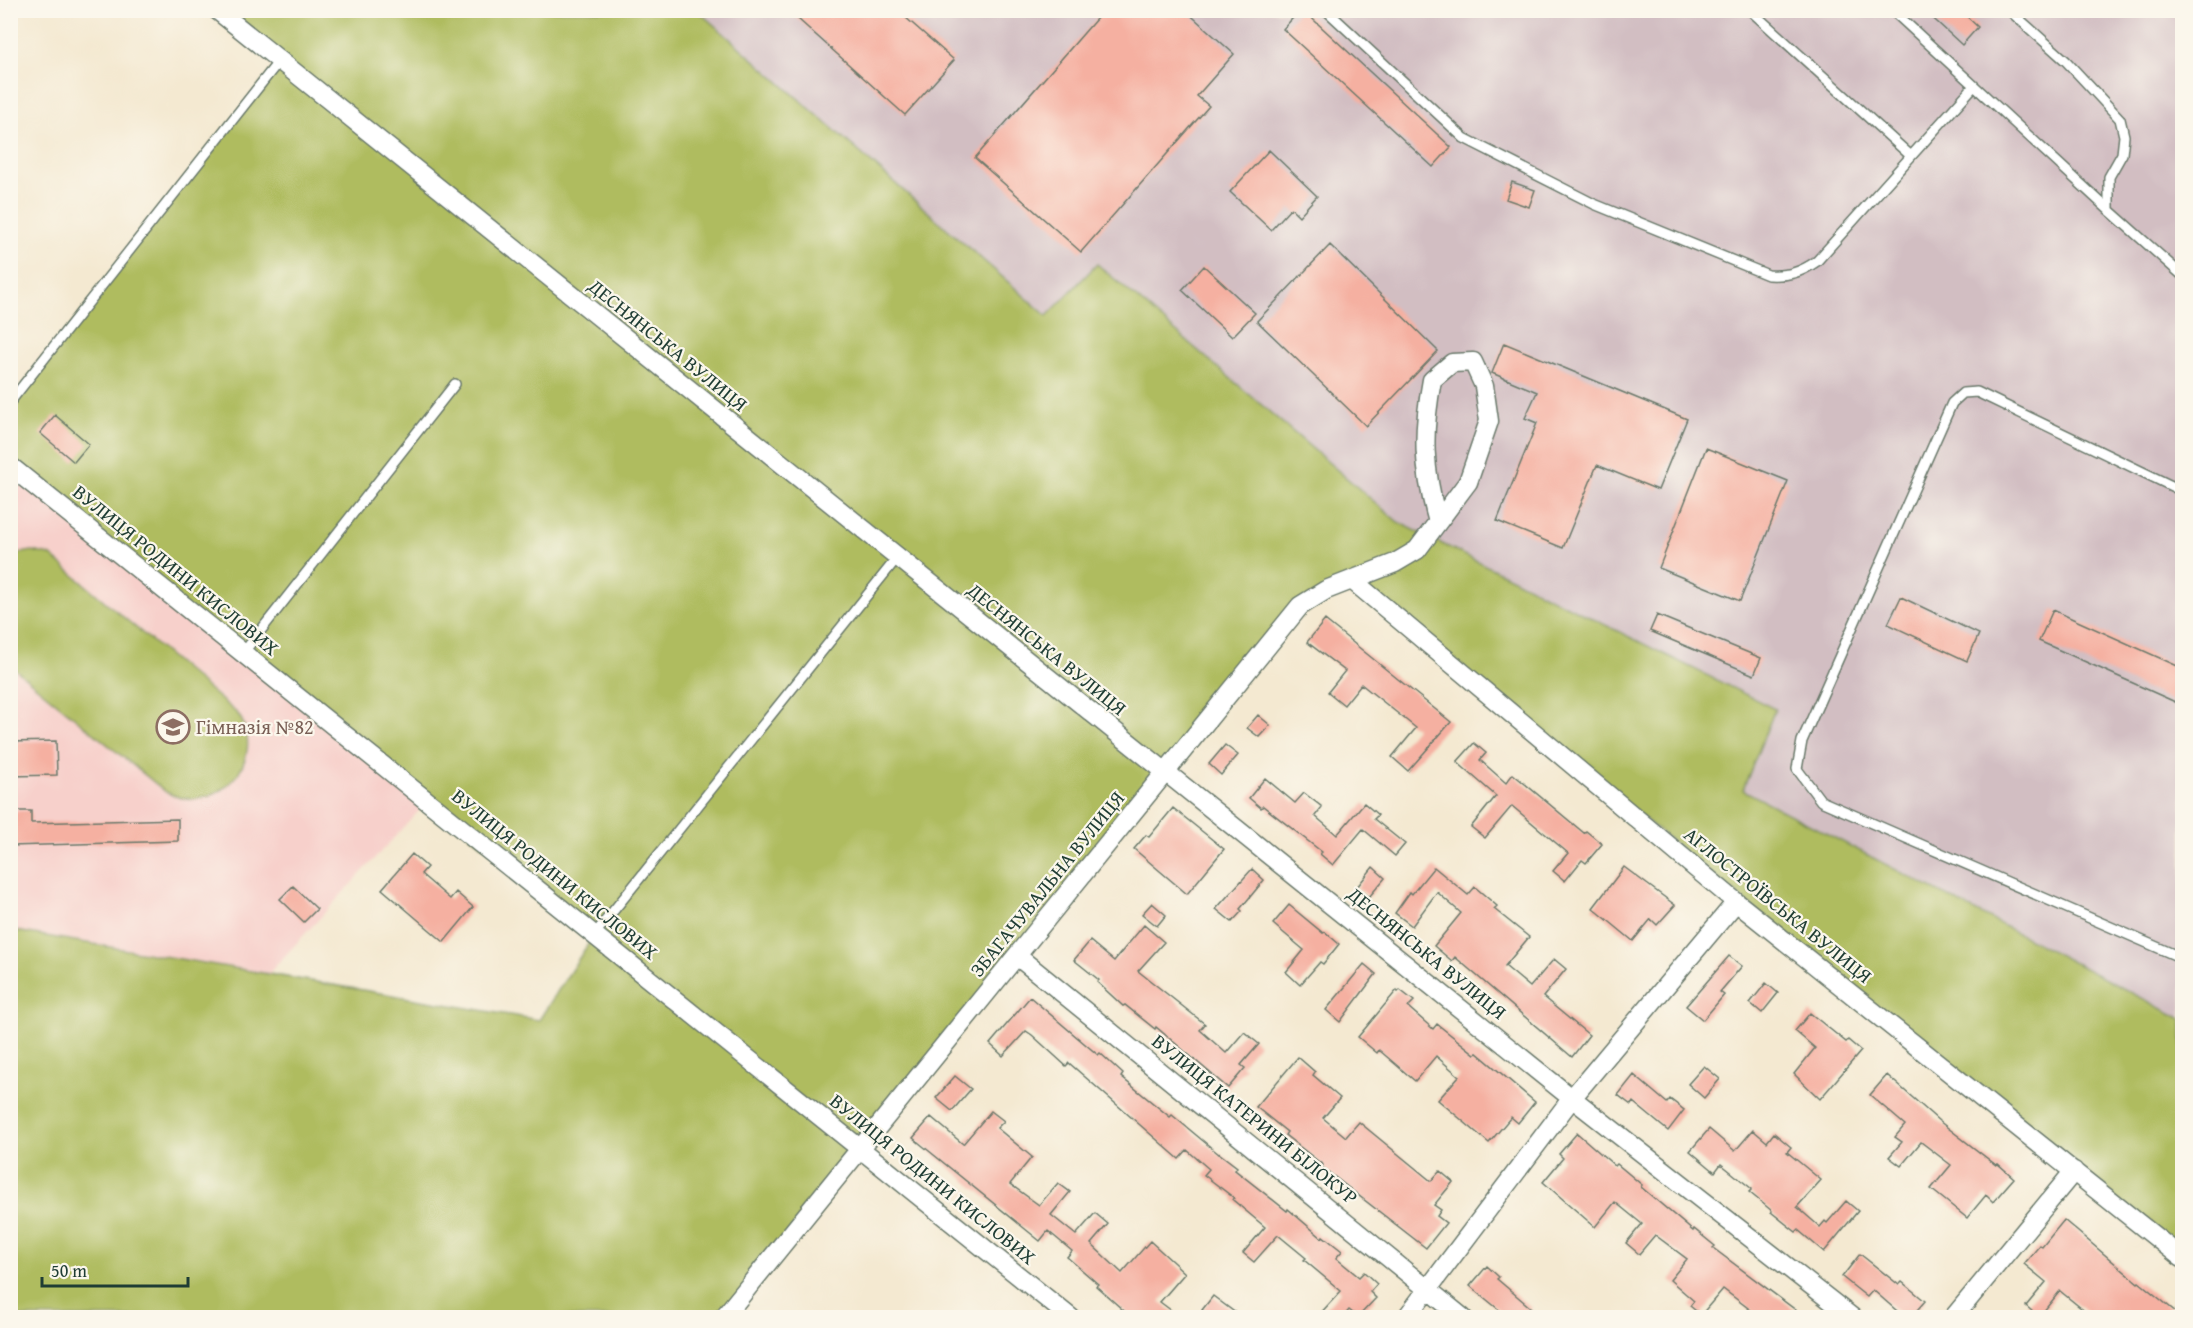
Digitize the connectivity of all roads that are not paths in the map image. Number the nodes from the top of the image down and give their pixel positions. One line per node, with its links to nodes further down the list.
1 (217, 10): 6 (street, ДЕСНЯНСЬКА ВУЛИЦЯ)
2 (1326, 10): 8 (lane)
3 (1750, 10): 8 (lane)
4 (1892, 10): 7 (lane)
5 (2009, 10): 9 (lane)
6 (279, 61): 12 (lane); 16 (street, ДЕСНЯНСЬКА ВУЛИЦЯ)
7 (1974, 86): 8 (lane); 9 (lane)
8 (1911, 156)
9 (2109, 210): 10 (lane)
10 (2182, 275)
11 (455, 384): 18 (lane)
12 (10, 402)
13 (10, 466): 18 (street, ВУЛИЦЯ РОДИНИ КИСЛОВИХ)
14 (2182, 491): 23 (lane)
15 (1438, 522): 15 (street, ЗБАГАЧУВАЛЬНА ВУЛИЦЯ); 17 (street, ЗБАГАЧУВАЛЬНА ВУЛИЦЯ)
16 (897, 558): 19 (street, ДЕСНЯНСЬКА ВУЛИЦЯ); 21 (lane)
17 (1352, 580): 19 (street, ЗБАГАЧУВАЛЬНА ВУЛИЦЯ); 20 (street, АГЛОСТРОЇВСЬКА ВУЛИЦЯ)
18 (243, 653): 21 (street, ВУЛИЦЯ РОДИНИ КИСЛОВИХ)
19 (1166, 773): 22 (street, ЗБАГАЧУВАЛЬНА ВУЛИЦЯ); 24 (street, ДЕСНЯНСЬКА ВУЛИЦЯ)
20 (1736, 902): 24 (street); 26 (street, АГЛОСТРОЇВСЬКА ВУЛИЦЯ)
21 (594, 935): 25 (street, ВУЛИЦЯ РОДИНИ КИСЛОВИХ)
22 (1017, 956): 25 (street, ЗБАГАЧУВАЛЬНА ВУЛИЦЯ); 28 (street, ВУЛИЦЯ КАТЕРИНИ БІЛОКУР)
23 (2182, 958)
24 (1572, 1098): 28 (street); 33 (street, ДЕСНЯНСЬКА ВУЛИЦЯ)
25 (860, 1149): 29 (street, ЗБАГАЧУВАЛЬНА ВУЛИЦЯ); 30 (street, ВУЛИЦЯ РОДИНИ КИСЛОВИХ)
26 (2073, 1171): 27 (street, АГЛОСТРОЇВСЬКА ВУЛИЦЯ); 34 (street)
27 (2182, 1258)
28 (1428, 1288): 31 (street); 32 (street, ВУЛИЦЯ КАТЕРИНИ БІЛОКУР)
29 (723, 1317)
30 (1071, 1317)
31 (1406, 1317)
32 (1463, 1317)
33 (1853, 1317)
34 (1953, 1317)

